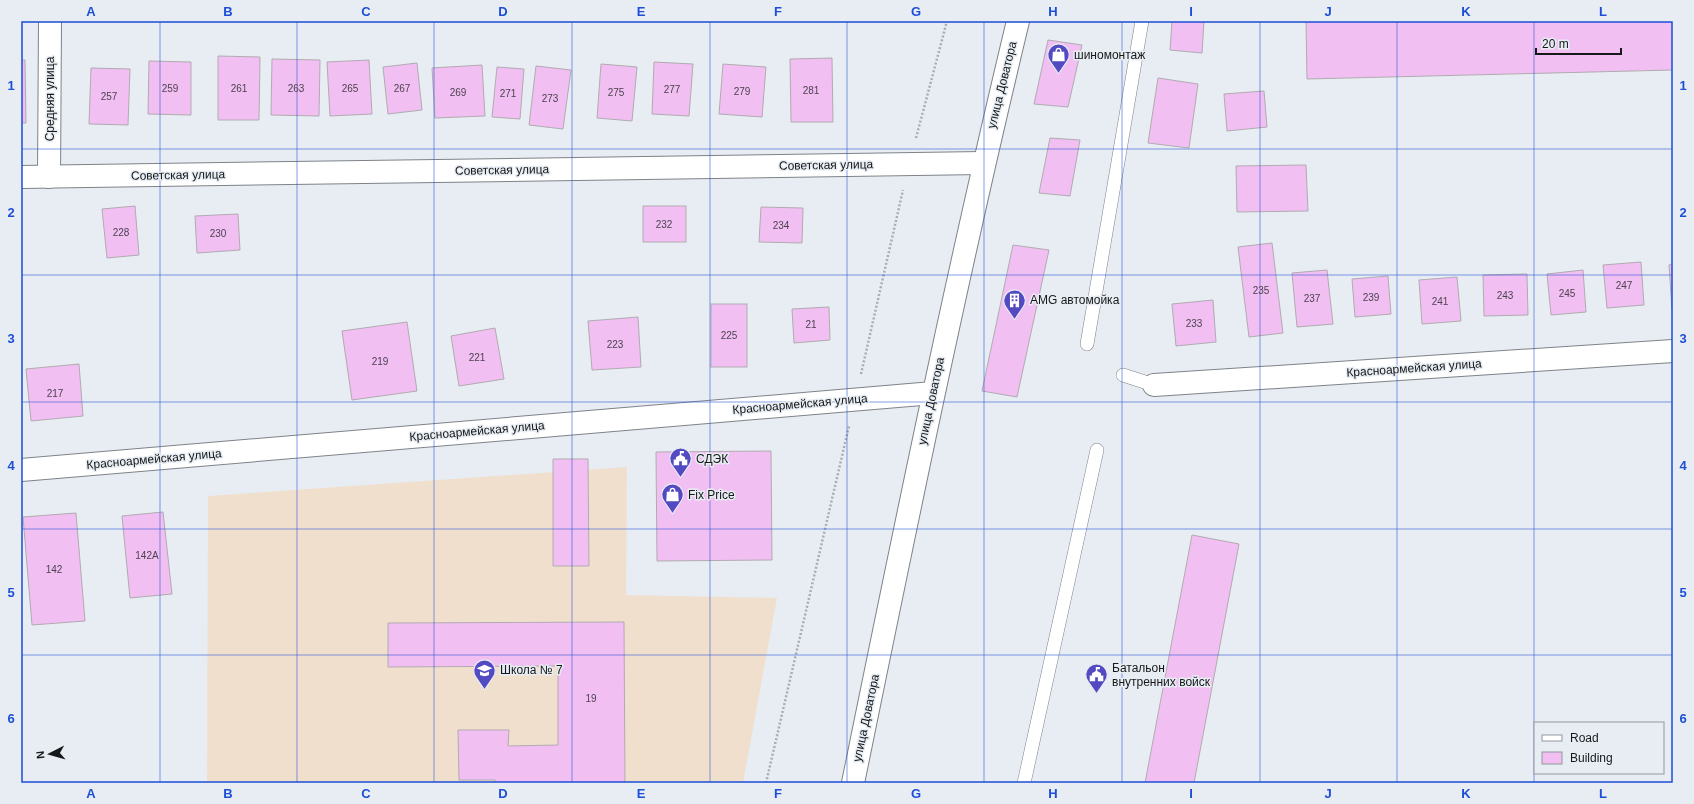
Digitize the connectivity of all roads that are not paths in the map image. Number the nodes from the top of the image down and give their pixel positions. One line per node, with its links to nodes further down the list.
1 (50, 21): 6 (street, Средняя улица)
2 (1018, 21): 4 (street, улица Доватора)
3 (1142, 21): 7 (lane)
4 (983, 163): 6 (street, Советская улица); 11 (street, улица Доватора)
5 (21, 177): 6 (street, Советская улица)
6 (49, 177)
7 (1087, 344)
8 (1673, 351): 10 (street, Красноармейская улица)
9 (1123, 376): 10 (lane)
10 (1154, 385)
11 (933, 393): 13 (street, Красноармейская улица); 14 (street, улица Доватора)
12 (1097, 450): 15 (lane)
13 (21, 470)
14 (853, 783)
15 (1024, 783)

